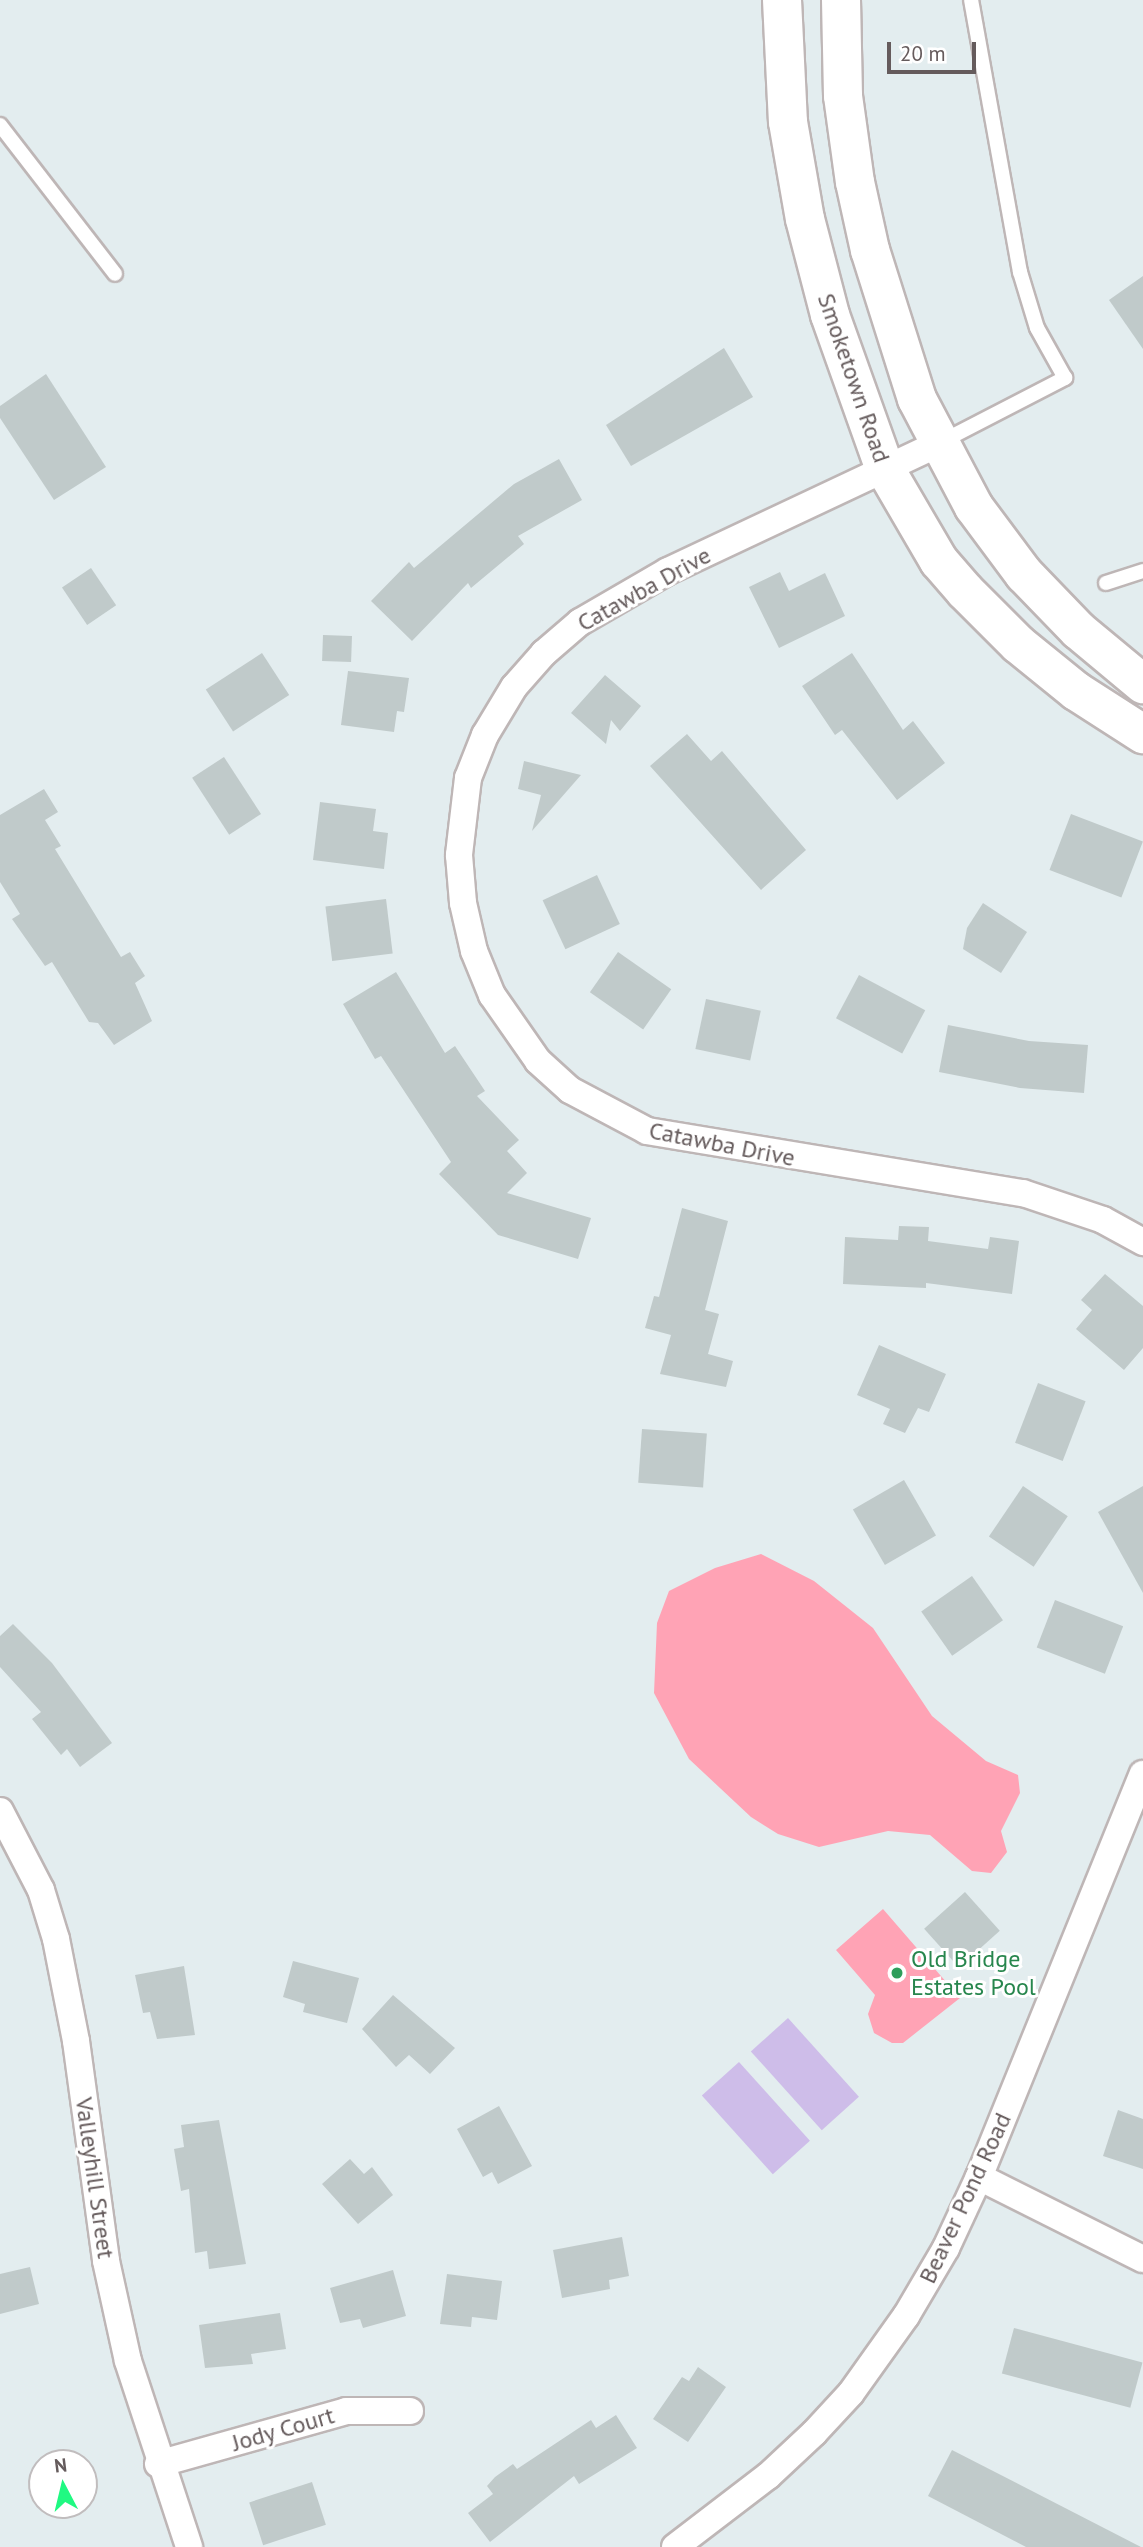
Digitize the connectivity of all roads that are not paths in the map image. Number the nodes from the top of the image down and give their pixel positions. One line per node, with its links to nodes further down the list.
1 (782, 0): 7 (main road, Smoketown Road)
2 (841, 0): 6 (main road)
3 (971, 0): 6 (lane)
4 (0, 125): 5 (lane)
5 (115, 274)
6 (940, 443): 7 (street, Catawba Drive); 10 (main road)
7 (884, 467): 11 (main road, Smoketown Road); 12 (street, Catawba Drive)
8 (1143, 571): 9 (lane)
9 (1106, 583)
10 (1143, 684)
11 (1143, 734)
12 (1143, 1242)
13 (1143, 1774): 15 (street, Beaver Pond Road)
14 (0, 1811): 18 (street, Valleyhill Street)
15 (979, 2177): 16 (street); 20 (street, Beaver Pond Road)
16 (1143, 2259)
17 (410, 2411): 18 (street, Jody Court)
18 (158, 2464): 19 (street, Valleyhill Street)
19 (189, 2547)
20 (676, 2547)

